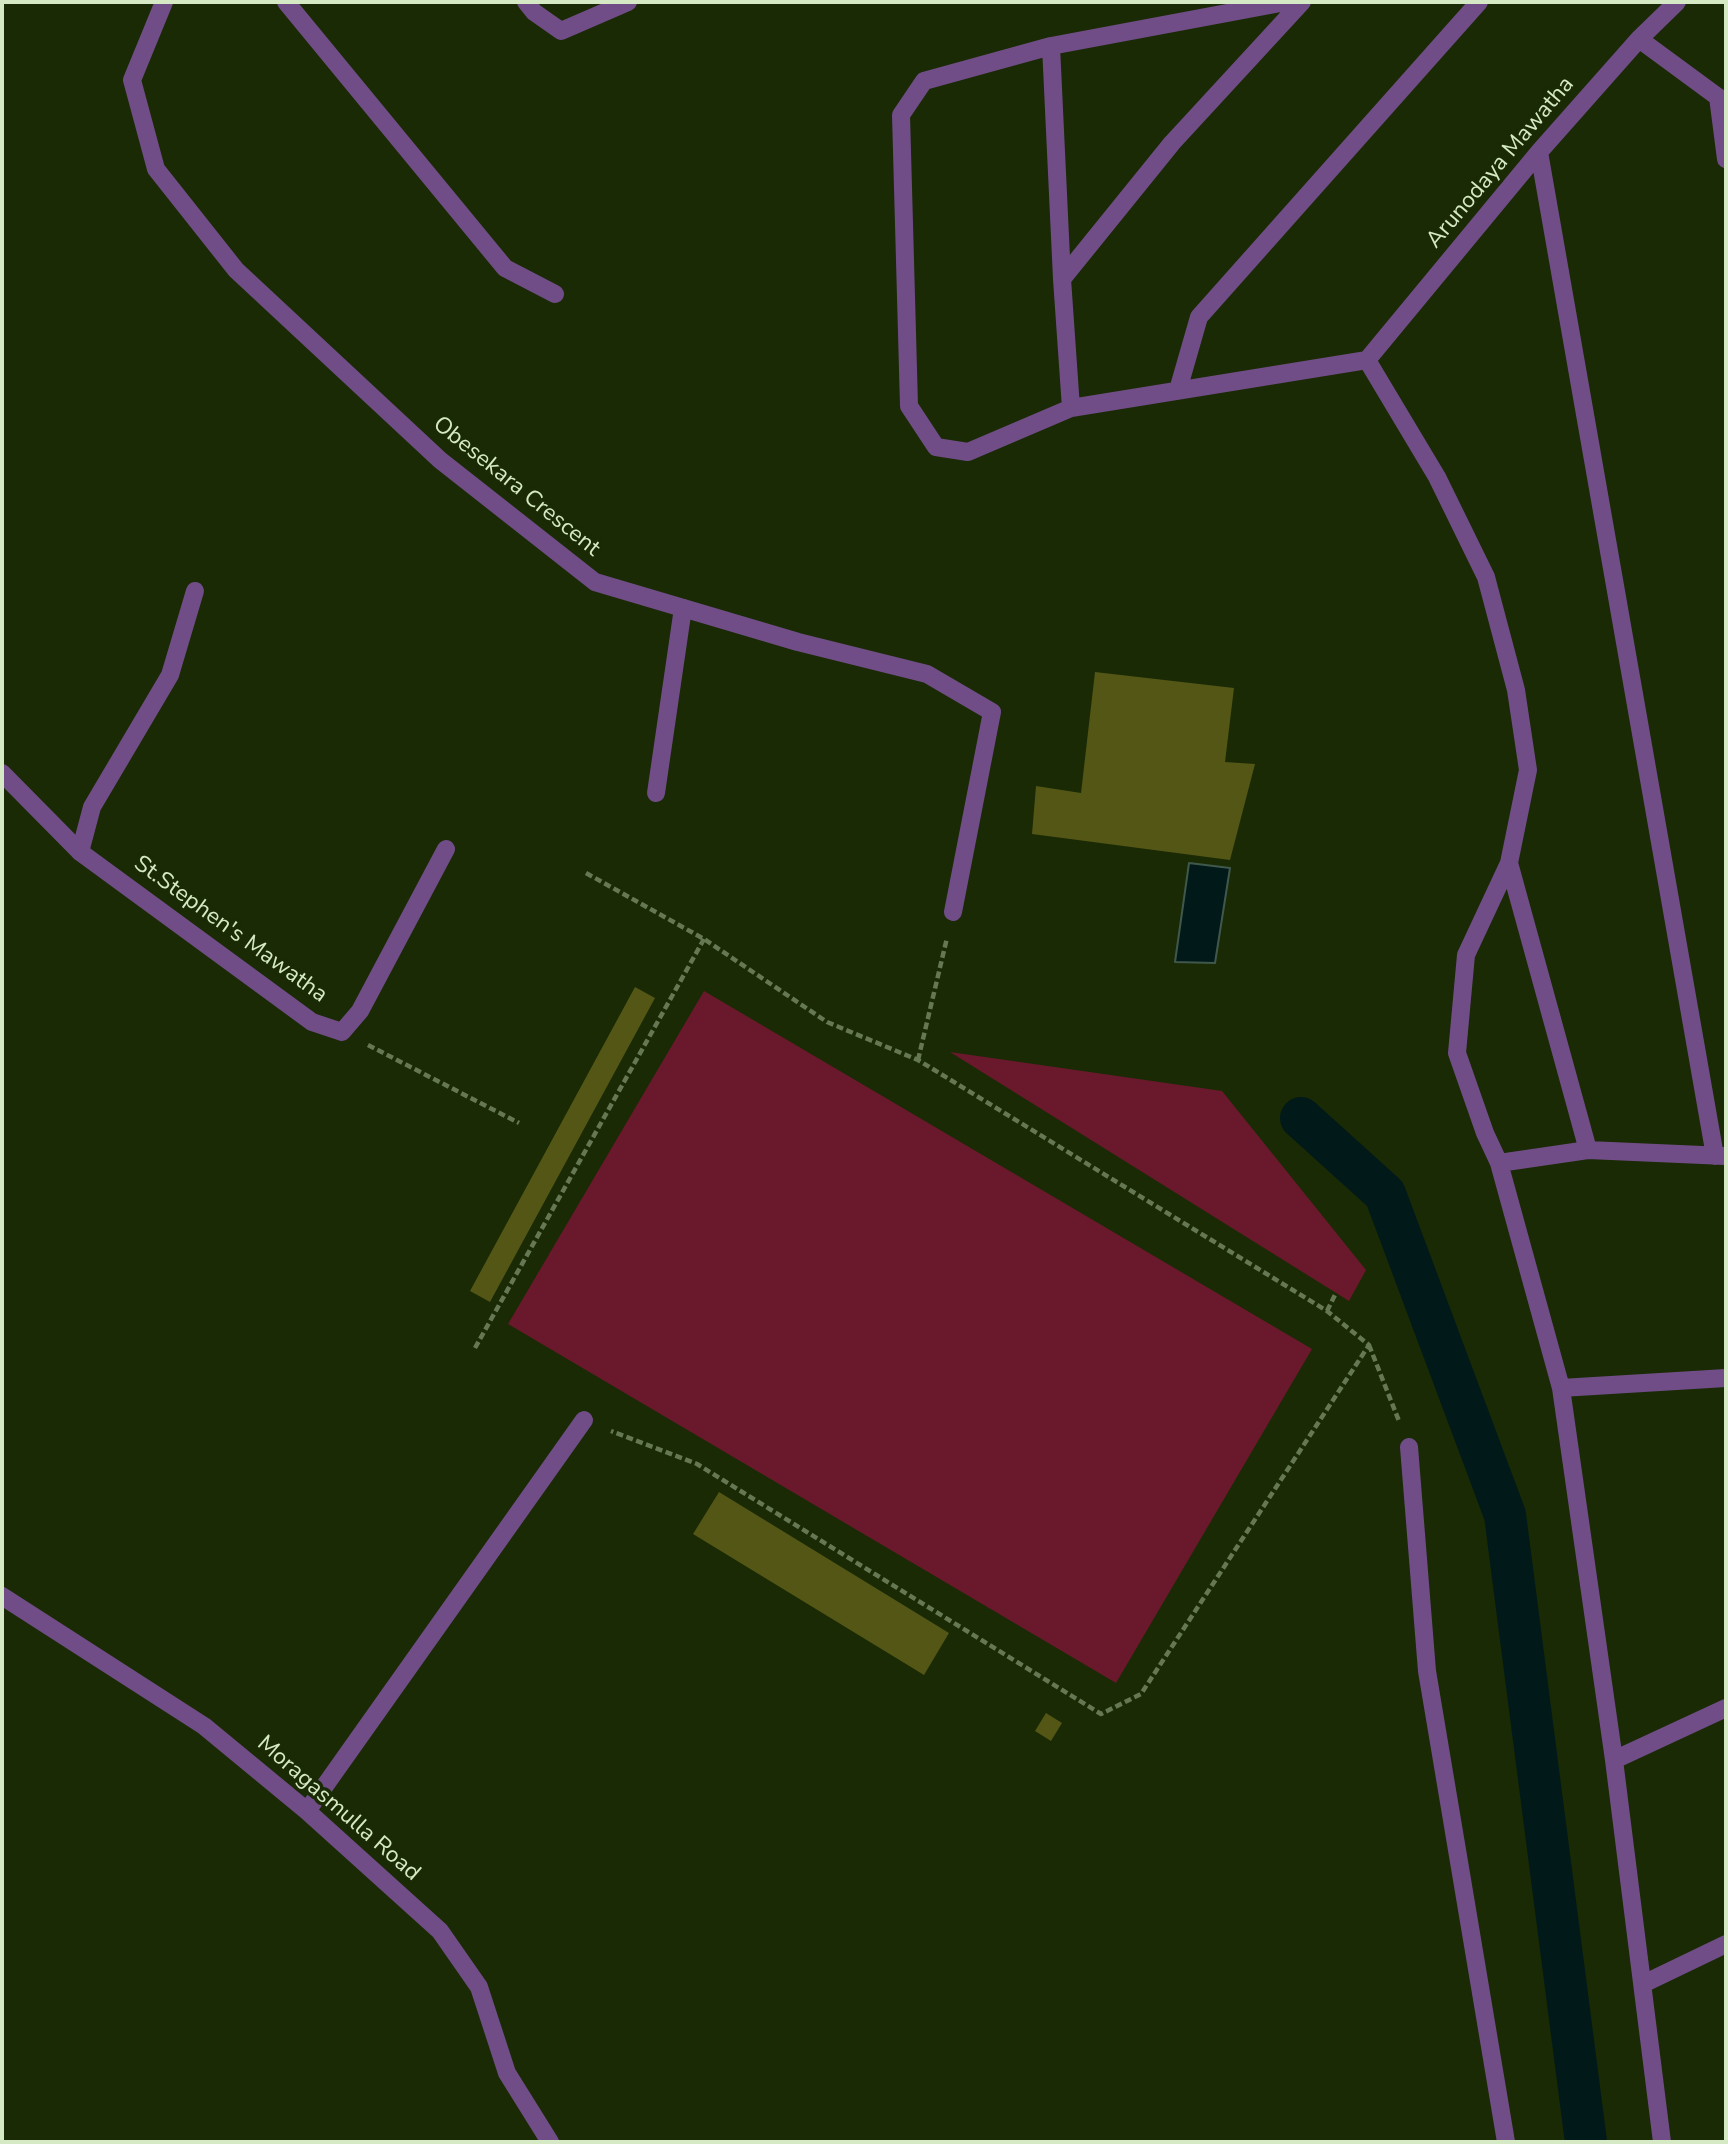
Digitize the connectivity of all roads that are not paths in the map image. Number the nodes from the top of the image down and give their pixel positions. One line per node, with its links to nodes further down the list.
1 (164, 2): 20 (street, Obesekara Crescent)
2 (286, 2): 15 (street)
3 (526, 2): 4 (street)
4 (628, 2)
5 (1286, 2): 10 (street)
6 (1302, 2): 14 (street)
7 (1479, 2): 17 (street)
8 (1677, 2): 9 (street, Arunodaya Mawatha)
9 (1639, 39): 11 (street); 12 (street, Arunodaya Mawatha)
10 (1051, 46): 14 (street); 18 (street)
11 (1722, 100): 13 (street)
12 (1539, 152): 16 (street, Arunodaya Mawatha); 28 (street)
13 (1726, 159)
14 (1062, 279): 18 (street)
15 (555, 294)
16 (1367, 360): 17 (street); 25 (street)
17 (1178, 390): 18 (street)
18 (1072, 408)
19 (195, 592): 24 (street)
20 (683, 608): 22 (street); 26 (street, Obesekara Crescent)
21 (2, 773): 24 (street, St.Stephen's Mawatha)
22 (656, 793)
23 (446, 849): 24 (street, St.Stephen's Mawatha)
24 (80, 852)
25 (1509, 863): 27 (street); 29 (street)
26 (953, 912)
27 (1588, 1150): 28 (street); 29 (street)
28 (1721, 1156)
29 (1499, 1163): 31 (street)
30 (1726, 1378): 31 (street)
31 (1561, 1388): 36 (street)
32 (584, 1420): 37 (street)
33 (1409, 1447): 41 (street)
34 (2, 1596): 37 (street, Moragasmulla Road)
35 (1726, 1708): 36 (street)
36 (1614, 1760): 39 (street)
37 (307, 1811): 40 (street, Moragasmulla Road)
38 (1726, 1944): 39 (street)
39 (1643, 1984): 42 (street)
40 (550, 2142)
41 (1506, 2142)
42 (1662, 2142)

